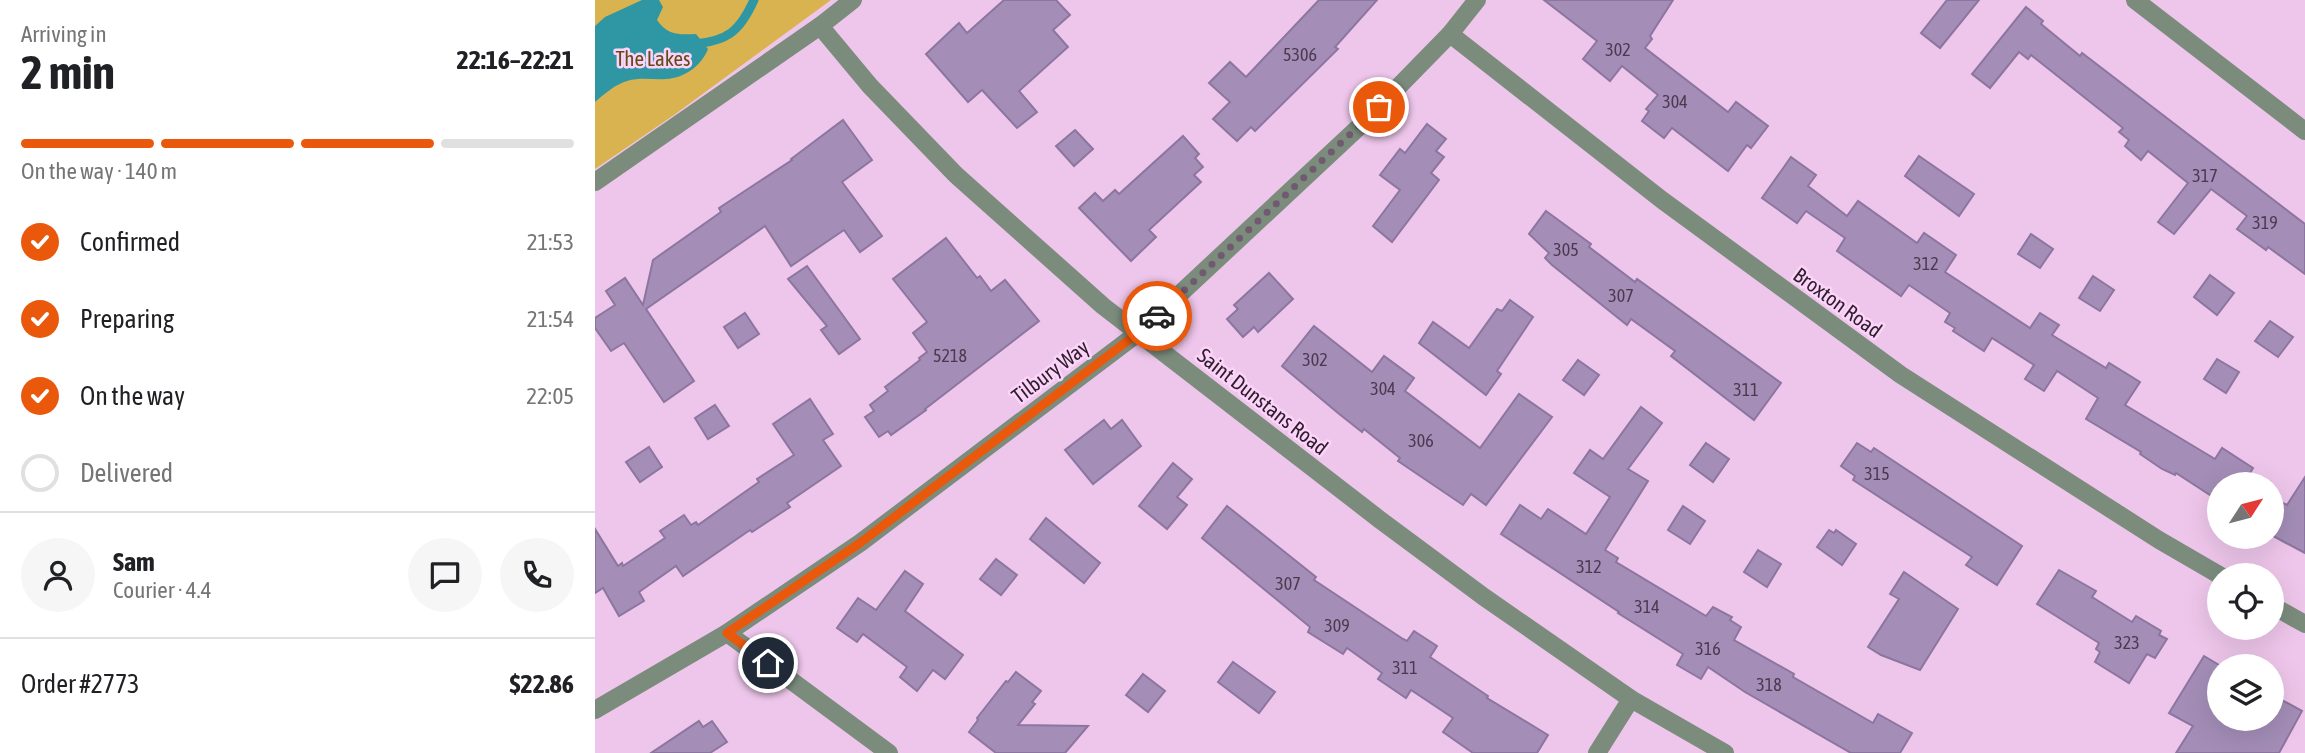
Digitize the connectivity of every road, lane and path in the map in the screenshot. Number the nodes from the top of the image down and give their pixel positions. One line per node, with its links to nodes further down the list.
1 (853, 0): 4 (street)
2 (1477, 0): 5 (street, Tilbury Way)
3 (2135, 0): 6 (street)
4 (820, 26): 7 (street); 8 (street, Saint Dunstans Road)
5 (1450, 34): 8 (street, Tilbury Way); 9 (street, Broxton Road)
6 (2305, 131)
7 (595, 182)
8 (1138, 333): 12 (street, Tilbury Way); 13 (street, Saint Dunstans Road)
9 (2207, 568)
10 (2284, 612): 11 (street)
11 (2305, 624)
12 (727, 633): 14 (street, Tilbury Way); 15 (street)
13 (1631, 699): 16 (street); 17 (street, Saint Dunstans Road)
14 (595, 710)
15 (889, 753)
16 (1597, 753)
17 (1725, 753)

